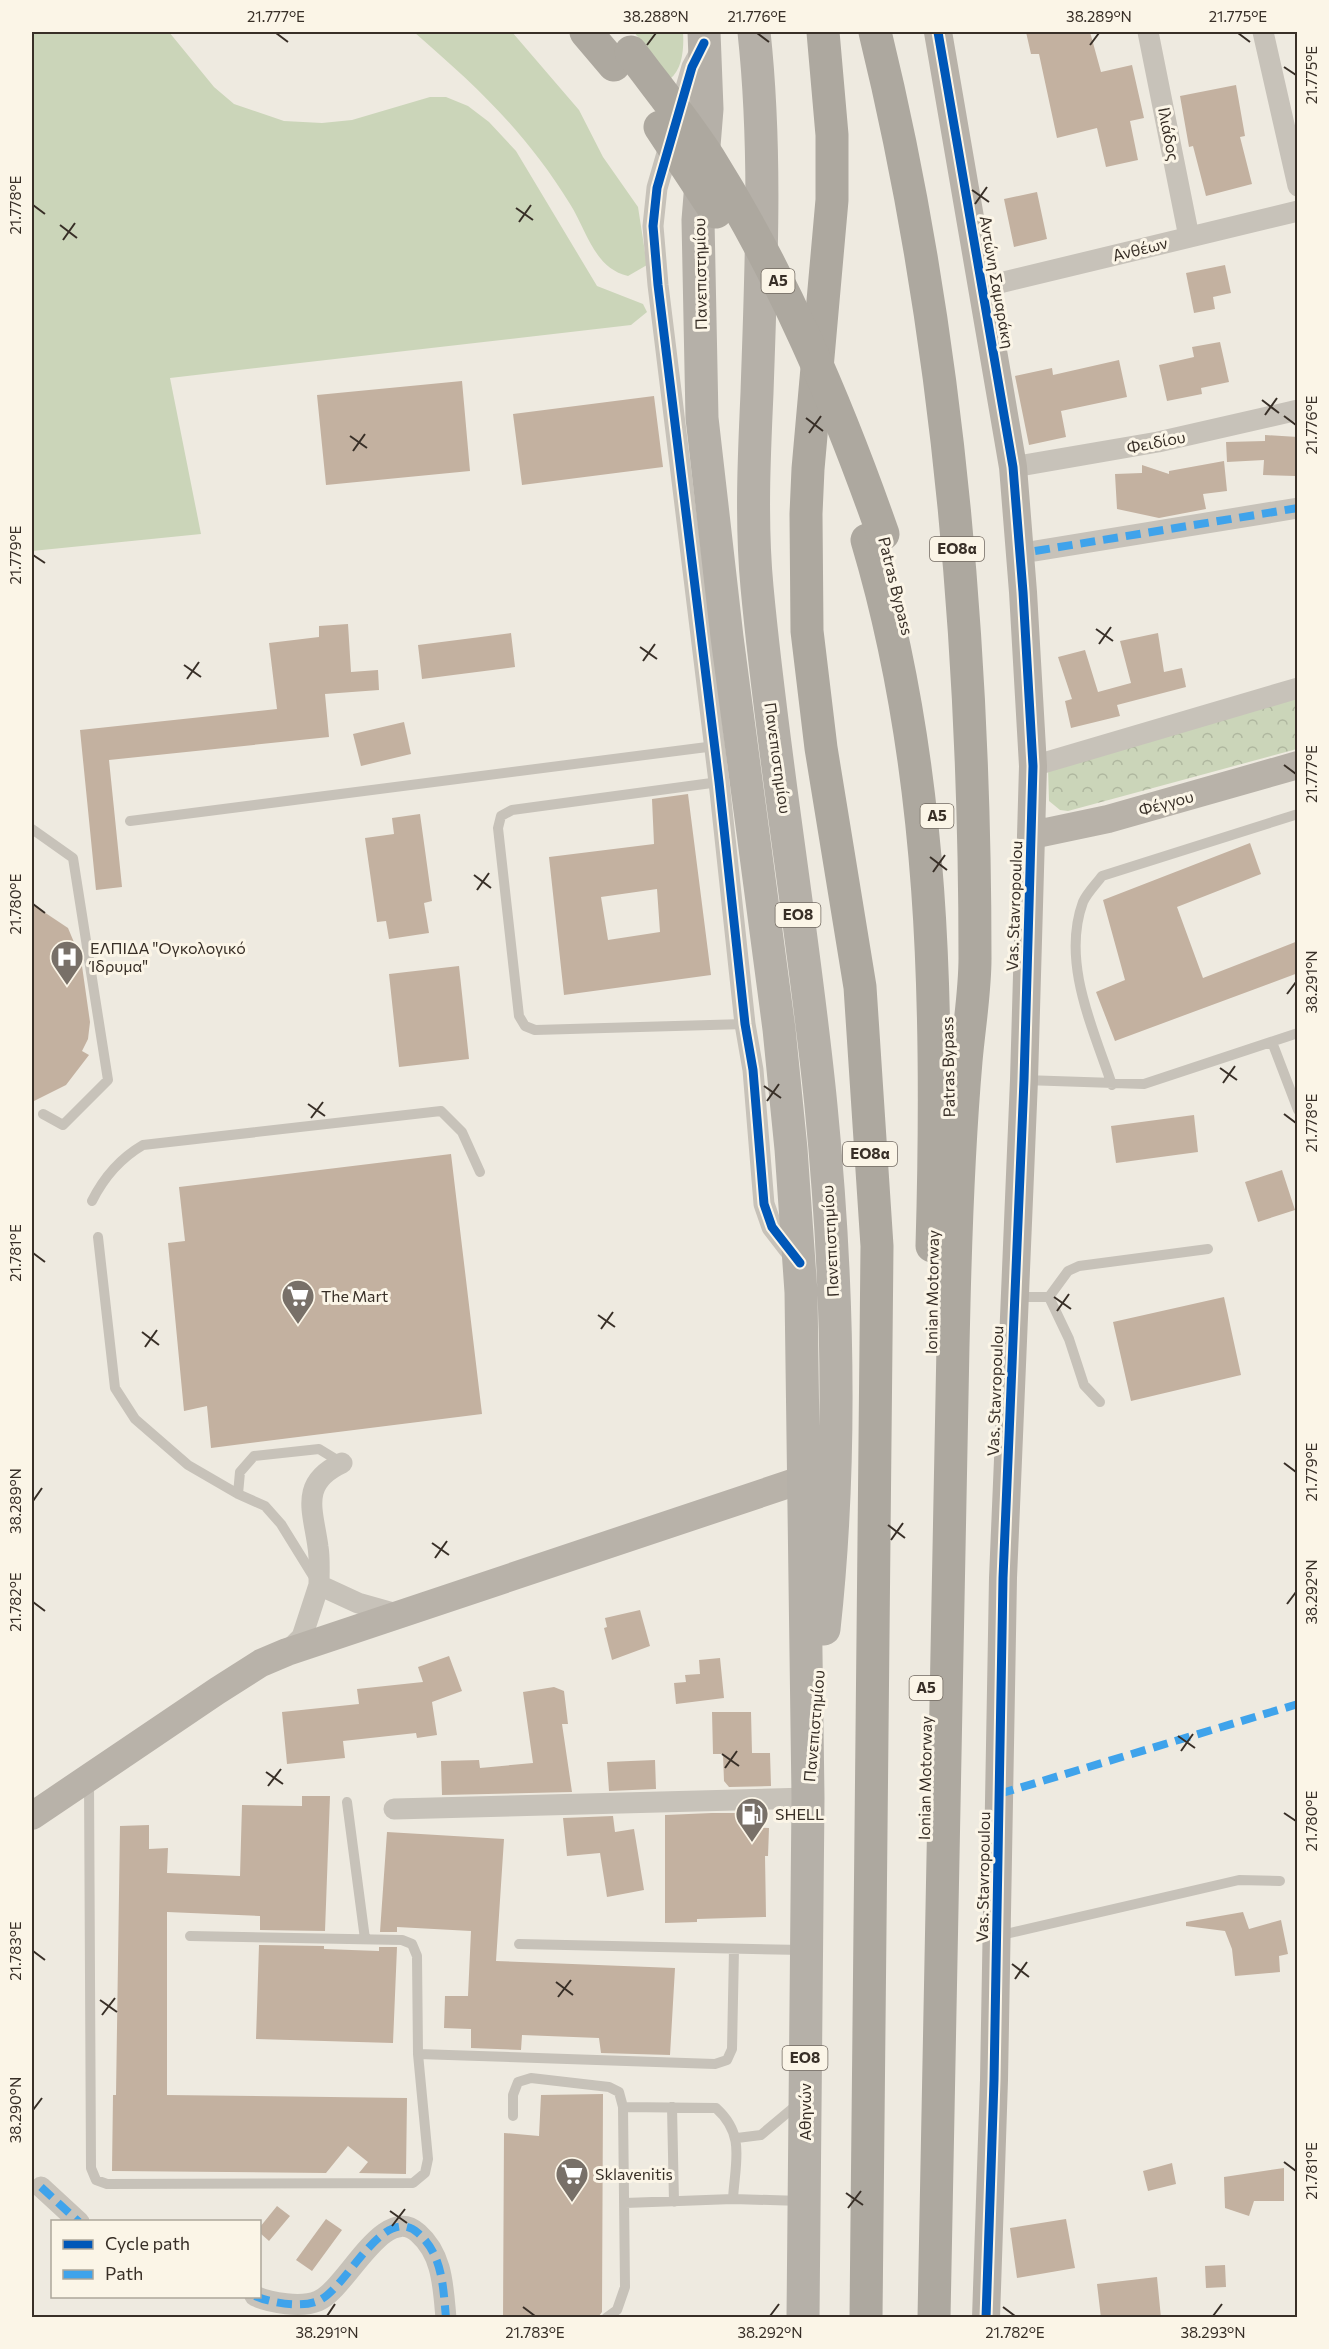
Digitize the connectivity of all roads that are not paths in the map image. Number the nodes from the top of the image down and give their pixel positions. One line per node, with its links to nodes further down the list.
1 (586, 32): 9 (highway, Patras Bypass / Α5)
2 (754, 32): 47 (main road, Πανεπιστημίου / ΕΟ8)
3 (823, 32): 81 (highway, ΕΟ8α)
4 (875, 32): 39 (highway, ΕΟ8α)
5 (938, 32): 14 (street, Αντώνη Σαμαράκη)
6 (1148, 32): 13 (street, Ιλιάδος)
7 (1263, 32): 10 (street)
8 (704, 37): 21 (street); 42 (main road, Πανεπιστημίου / ΕΟ8)
9 (619, 50): 18 (highway, Patras Bypass / Α5, bridge)
10 (1288, 107): 11 (street)
11 (1298, 186)
12 (1298, 211): 13 (street, Ανθέων)
13 (1189, 237): 14 (street, Ανθέων)
14 (983, 286): 16 (street, Αντώνη Σαμαράκη)
15 (1298, 410): 16 (street, Φειδίου)
16 (1012, 467): 23 (street, Vas. Stavropoulou)
17 (1298, 508): 19 (street)
18 (875, 537): 32 (highway, Patras Bypass / Α5); 39 (highway, Patras Bypass / Α5)
19 (1035, 550)
20 (1298, 688): 23 (street)
21 (715, 746): 24 (street); 26 (lane)
22 (1298, 765): 28 (street, Φέγγου)
23 (1033, 766): 28 (street, Vas. Stavropoulou)
24 (719, 782): 29 (street); 29 (lane)
25 (1298, 814): 34 (lane)
26 (130, 821)
27 (32, 829): 36 (lane)
28 (1032, 835): 33 (street, Vas. Stavropoulou)
29 (745, 1024): 42 (street)
30 (1298, 1033): 31 (lane)
31 (1272, 1042): 34 (lane); 35 (lane)
32 (933, 1059): 82 (highway, Ionian Motorway / Α5)
33 (1024, 1080): 34 (lane); 43 (street, Vas. Stavropoulou)
34 (1112, 1085)
35 (1298, 1110)
36 (43, 1114)
37 (480, 1172): 38 (lane)
38 (92, 1201)
39 (956, 1208): 83 (highway, Ionian Motorway / Α5)
40 (98, 1237): 49 (lane)
41 (1208, 1249): 44 (lane)
42 (800, 1263): 48 (main road, Πανεπιστημίου / ΕΟ8)
43 (1014, 1297): 44 (lane); 60 (street, Vas. Stavropoulou)
44 (1048, 1297): 45 (lane)
45 (1100, 1402)
46 (342, 1463): 49 (lane); 50 (street)
47 (835, 1468): 48 (street); 54 (main road, Πανεπιστημίου / ΕΟ8)
48 (804, 1478): 51 (street); 54 (main road, Πανεπιστημίου / ΕΟ8)
49 (238, 1494): 50 (lane)
50 (319, 1585): 51 (street); 52 (street)
51 (397, 1614): 52 (street)
52 (287, 1652): 53 (street)
53 (88, 1777): 57 (street); 65 (lane)
54 (808, 1798): 56 (street); 64 (main road, Αθηνών / ΕΟ8)
55 (347, 1802): 61 (lane)
56 (394, 1809)
57 (32, 1816)
58 (1280, 1881): 60 (lane)
59 (190, 1936): 61 (lane)
60 (997, 1936): 84 (street, Vas. Stavropoulou)
61 (365, 1939): 65 (lane)
62 (519, 1944): 63 (lane)
63 (734, 1948): 64 (lane); 65 (lane)
64 (807, 1950): 66 (main road, Αθηνών / ΕΟ8)
65 (418, 2054)
66 (805, 2098): 70 (lane); 74 (main road, Αθηνών / ΕΟ8)
67 (623, 2107): 68 (lane); 69 (lane); 75 (lane)
68 (672, 2107): 70 (lane); 73 (lane)
69 (513, 2116)
70 (736, 2138): 72 (lane)
71 (41, 2187): 76 (street)
72 (733, 2199): 73 (lane); 74 (lane)
73 (674, 2202): 75 (lane)
74 (804, 2202): 80 (main road, Αθηνών / ΕΟ8)
75 (625, 2203): 79 (lane)
76 (77, 2220)
77 (261, 2297): 78 (street)
78 (446, 2318)
79 (606, 2318)
80 (802, 2318)
81 (866, 2318)
82 (914, 2318)
83 (933, 2318)
84 (986, 2318)

